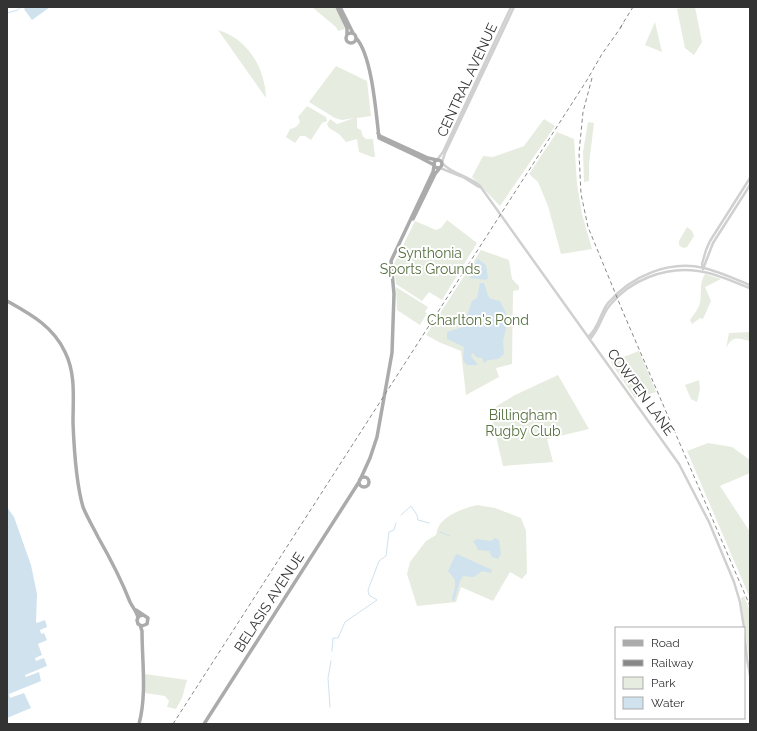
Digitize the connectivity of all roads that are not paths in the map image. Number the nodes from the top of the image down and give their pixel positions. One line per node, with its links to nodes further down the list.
1 (337, 7): 6 (main road)
2 (340, 7): 5 (main road)
3 (511, 7): 7 (street, CENTRAL AVENUE)
4 (514, 7): 7 (street, CENTRAL AVENUE)
5 (353, 33): 6 (main road); 8 (main road)
6 (347, 34): 9 (main road)
7 (500, 34): 11 (street, CENTRAL AVENUE)
8 (356, 38): 9 (main road); 10 (main road)
9 (353, 42): 10 (main road)
10 (359, 44): 12 (main road)
11 (464, 109): 13 (street, CENTRAL AVENUE); 14 (street, CENTRAL AVENUE)
12 (378, 133): 13 (main road); 15 (main road)
13 (437, 160): 14 (main road); 15 (main road, CENTRAL AVENUE)
14 (442, 163): 16 (main road, CENTRAL AVENUE); 17 (street, COWPEN LANE)
15 (434, 166): 16 (main road); 20 (main road, CENTRAL AVENUE)
16 (440, 168): 17 (street, COWPEN LANE); 20 (main road, CENTRAL AVENUE)
17 (463, 176): 27 (street, COWPEN LANE)
18 (750, 178): 23 (street)
19 (750, 185): 23 (street)
20 (405, 234): 21 (main road, CENTRAL AVENUE); 22 (main road, CENTRAL AVENUE)
21 (391, 261): 22 (main road, BELASIS AVENUE)
22 (391, 266): 28 (main road, BELASIS AVENUE)
23 (703, 270): 24 (street); 25 (street); 27 (street)
24 (750, 284)
25 (750, 288)
26 (7, 300): 33 (main road)
27 (589, 338): 38 (street, COWPEN LANE)
28 (366, 468): 29 (main road, BELASIS AVENUE); 30 (main road, BELASIS AVENUE)
29 (366, 478): 30 (main road); 31 (main road)
30 (359, 481): 31 (main road); 32 (main road, BELASIS AVENUE)
31 (362, 487): 32 (main road)
32 (352, 492): 43 (main road, BELASIS AVENUE)
33 (134, 609): 34 (main road); 35 (main road)
34 (143, 615): 35 (main road); 36 (main road)
35 (138, 618): 37 (main road)
36 (147, 624): 37 (main road); 39 (main road)
37 (140, 625): 39 (main road)
38 (744, 627)
39 (142, 634): 42 (main road)
40 (745, 641): 41 (street)
41 (750, 675)
42 (139, 724)
43 (204, 724)

